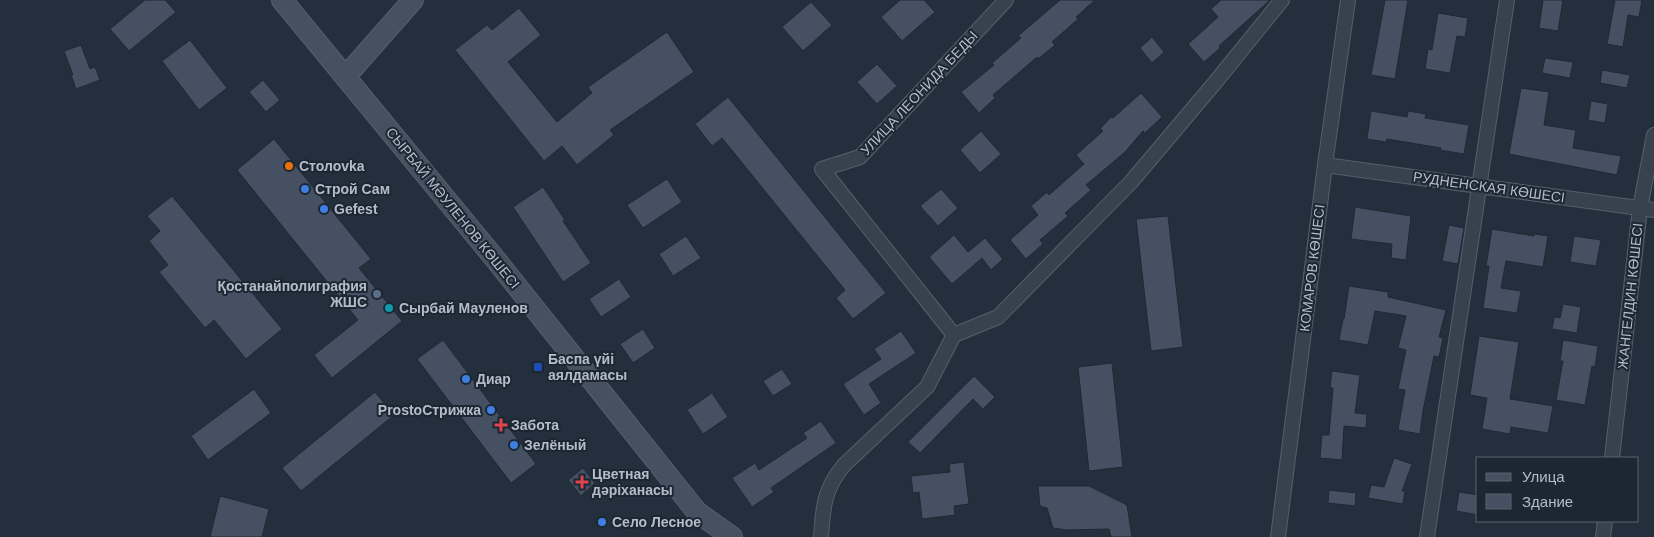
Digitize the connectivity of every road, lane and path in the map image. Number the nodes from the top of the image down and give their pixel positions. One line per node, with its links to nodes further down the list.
1 (282, 0): 7 (main road, СЫРБАЙ МӘУЛЕНОВ КӨШЕСІ)
2 (413, 0): 7 (main road)
3 (1006, 0): 13 (street, УЛИЦА ЛЕОНИДА БЕДЫ)
4 (1282, 0): 13 (street)
5 (1507, 0): 10 (street)
6 (1344, 3): 9 (street, КОМАРОВ КӨШЕСІ)
7 (346, 76): 15 (main road, СЫРБАЙ МӘУЛЕНОВ КӨШЕСІ)
8 (1654, 135): 11 (street, ЖАНГЕЛДИН КӨШЕСІ)
9 (1325, 165): 10 (street, РУДНЕНСКАЯ КӨШЕСІ); 20 (street, КОМАРОВ КӨШЕСІ)
10 (1479, 186): 11 (street, РУДНЕНСКАЯ КӨШЕСІ); 21 (street)
11 (1640, 208): 12 (street, РУДНЕНСКАЯ КӨШЕСІ); 14 (street, ЖАНГЕЛДИН КӨШЕСІ)
12 (1654, 210)
13 (954, 335): 19 (street)
14 (1612, 457)
15 (697, 512): 17 (main road); 18 (main road)
16 (1604, 522): 22 (street)
17 (706, 537)
18 (732, 537)
19 (821, 537)
20 (1278, 537)
21 (1427, 537)
22 (1603, 537)

